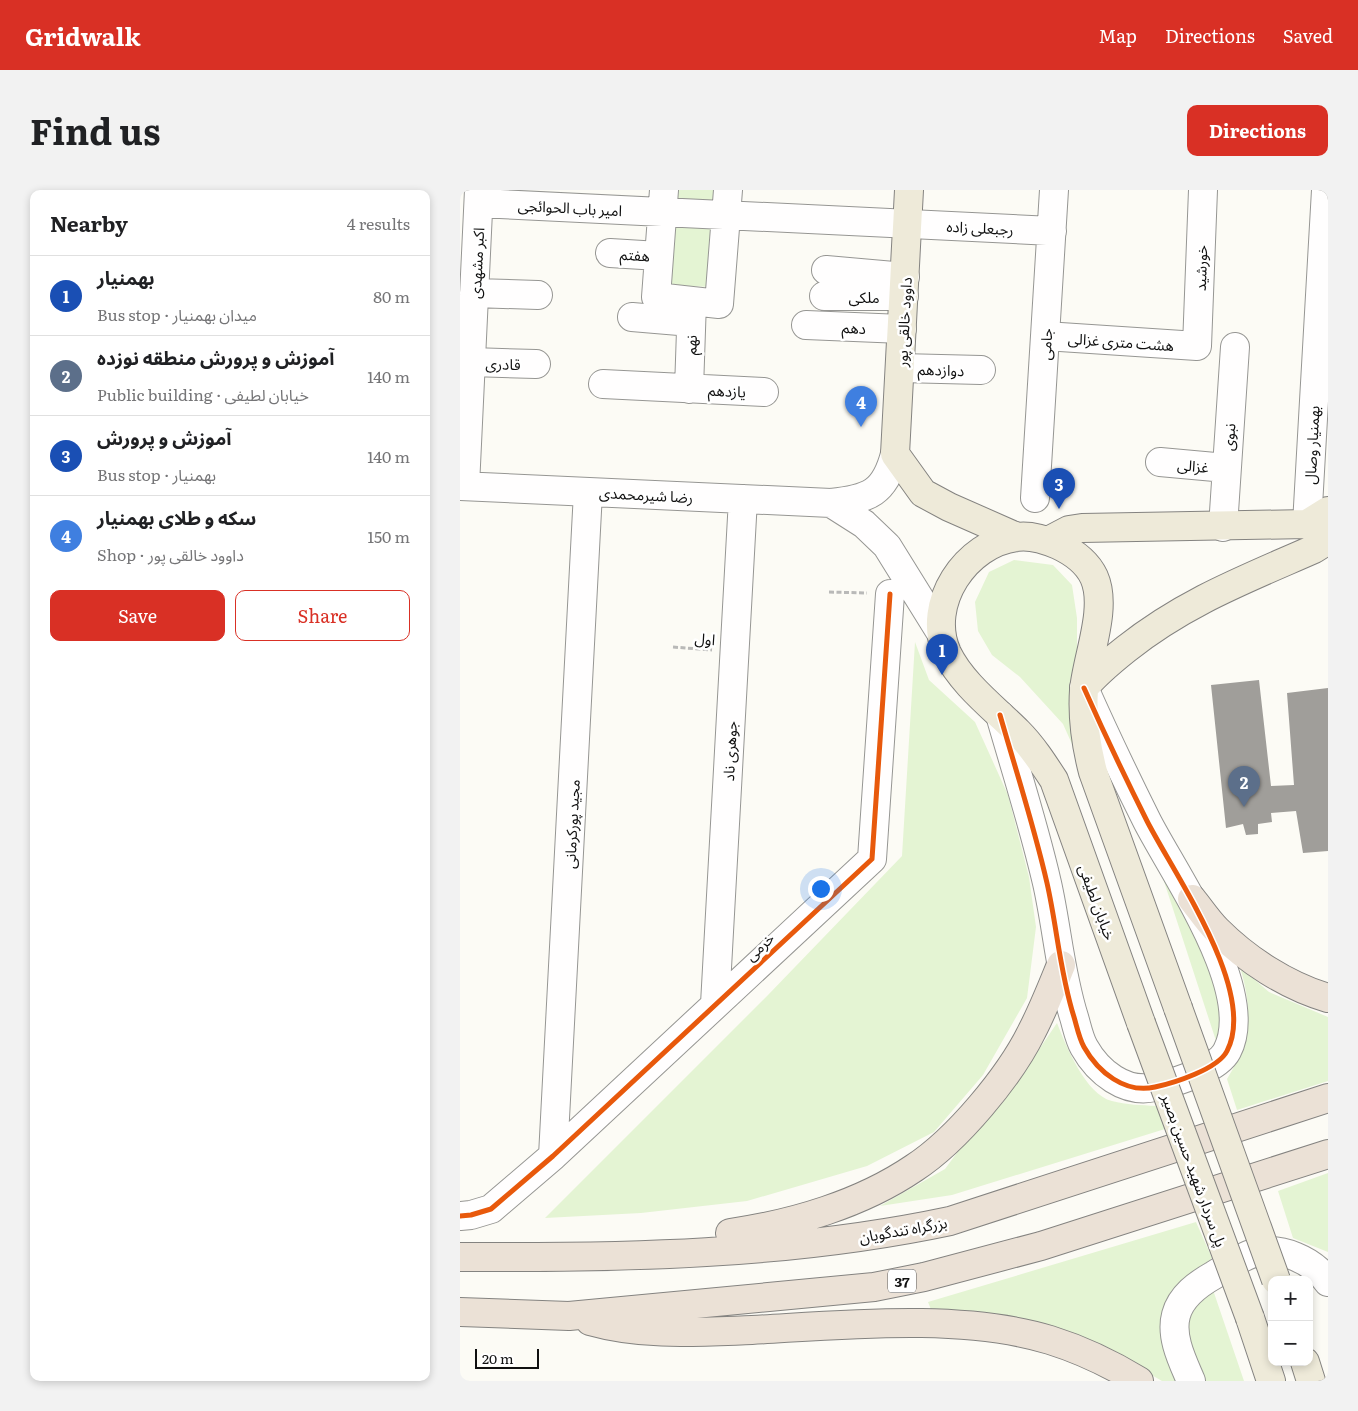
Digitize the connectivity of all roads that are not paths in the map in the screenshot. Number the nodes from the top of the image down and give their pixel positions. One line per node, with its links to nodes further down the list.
1 (909, 190): 8 (main road, داوود خالقی پور)
2 (1054, 190): 9 (street, جامی)
3 (1203, 190): 21 (street, خورشید)
4 (1326, 190): 39 (street, بهمنیار وصال)
5 (479, 196): 6 (street, امیر باب الحوائجی); 14 (street, اکبر مشهدی)
6 (663, 201): 7 (street, امیر باب الحوائجی); 11 (street)
7 (727, 202): 8 (street); 16 (street)
8 (908, 222): 9 (street, رجبعلی زاده); 13 (main road, داوود خالقی پور)
9 (1052, 231): 20 (street, جامی)
10 (610, 253): 11 (street, هفتم)
11 (659, 256): 16 (street)
12 (825, 283): 13 (street, ملکی)
13 (905, 287): 19 (main road, داوود خالقی پور)
14 (470, 288): 15 (street); 23 (street, اکبر مشهدی)
15 (538, 295)
16 (691, 312): 17 (street); 28 (street, نهم)
17 (632, 317)
18 (806, 325): 19 (street, دهم)
19 (902, 329): 25 (main road, داوود خالقی پور)
20 (1045, 336): 21 (street, هشت متری غزالی); 35 (street, جامی)
21 (1197, 346)
22 (1236, 346): 32 (street, نبوی)
23 (467, 356): 24 (street, قادری); 33 (street, اکبر مشهدی)
24 (536, 364)
25 (900, 368): 26 (street, دوازدهم); 30 (main road, داوود خالقی پور)
26 (981, 370)
27 (603, 384): 28 (street)
28 (689, 389): 29 (street, یازدهم)
29 (764, 392)
30 (894, 454): 37 (street, رضا شیرمحمدی); 40 (main road)
31 (1160, 462): 32 (street, غزالی)
32 (1226, 468): 38 (street, نبوی)
33 (463, 486): 34 (street, رضا شیرمحمدی)
34 (588, 492): 36 (street, رضا شیرمحمدی); 53 (street, مجید پورکرمانی)
35 (1035, 498)
36 (743, 499): 37 (street, رضا شیرمحمدی); 49 (street, جوهری ناد)
37 (832, 503): 43 (street)
38 (1223, 527): 39 (main road); 41 (main road)
39 (1319, 531): 44 (main road)
40 (1017, 537): 41 (main road); 43 (main road)
41 (1048, 541): 44 (main road)
42 (890, 594): 49 (street, خرمی)
43 (941, 632): 45 (main road, خیابان لطیفی)
44 (1084, 688): 46 (street); 57 (main road, bridge)
45 (1000, 715): 47 (street); 50 (main road, خیابان لطیفی)
46 (1192, 900): 47 (street); 48 (highway)
47 (1061, 965): 56 (highway)
48 (1328, 998)
49 (715, 1004): 53 (street, خرمی)
50 (1141, 1023): 64 (main road, پل سردار شهید حسین بصیر, bridge)
51 (1328, 1098): 56 (highway, بزرگراه تندگویان)
52 (1328, 1154): 60 (highway, 37)
53 (553, 1156): 54 (street, خرمی)
54 (460, 1216)
55 (460, 1257): 56 (highway, بزرگراه تندگویان)
56 (521, 1258)
57 (1275, 1276)
58 (1328, 1282): 63 (street)
59 (460, 1312): 60 (highway, 37)
60 (569, 1316): 62 (highway)
61 (1305, 1366): 65 (main road)
62 (1139, 1381)
63 (1191, 1381)
64 (1271, 1381)
65 (1311, 1381)

